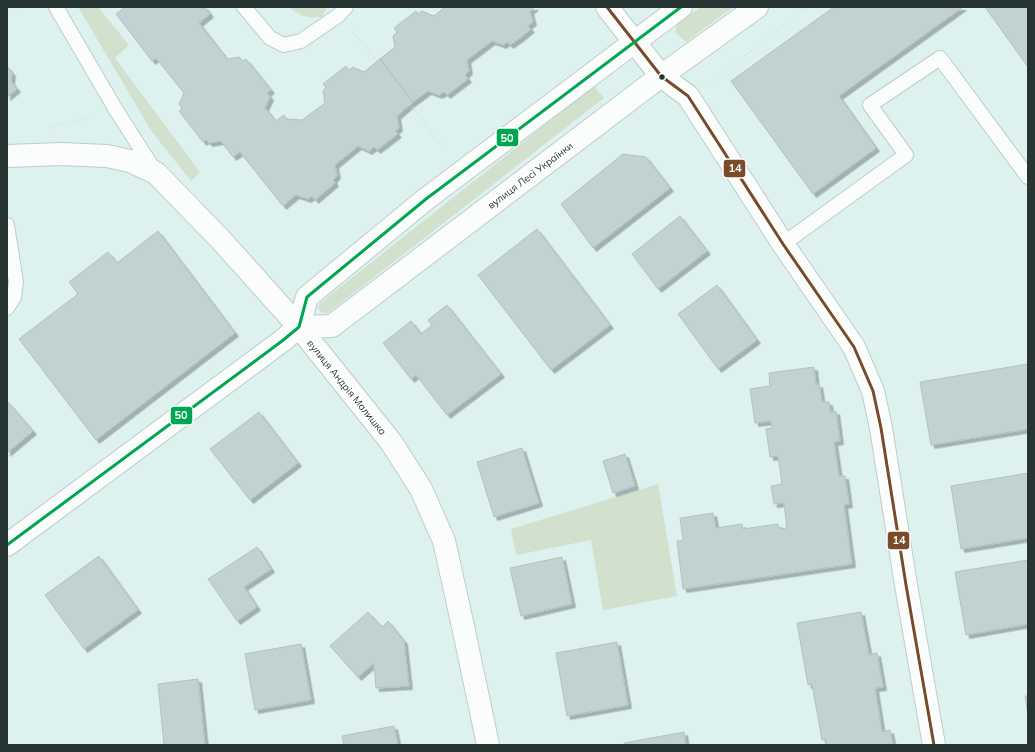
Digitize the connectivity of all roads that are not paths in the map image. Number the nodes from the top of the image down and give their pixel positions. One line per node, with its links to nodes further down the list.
1 (56, 7): 10 (lane)
2 (244, 7): 6 (lane)
3 (606, 7): 7 (street)
4 (681, 7): 7 (street)
5 (757, 7): 8 (street, вулиця Лесі Українки)
6 (343, 11)
7 (635, 42): 8 (street); 15 (street)
8 (661, 76): 13 (street); 15 (street, вулиця Лесі Українки)
9 (7, 156): 10 (street, вулиця Андрія Малишка)
10 (156, 174): 15 (street, вулиця Андрія Малишка)
11 (1028, 176): 13 (lane)
12 (7, 225): 14 (lane)
13 (784, 244): 18 (street)
14 (7, 308)
15 (299, 327): 16 (street); 17 (street, вулиця Андрія Малишка)
16 (7, 545)
17 (488, 745)
18 (934, 745)

